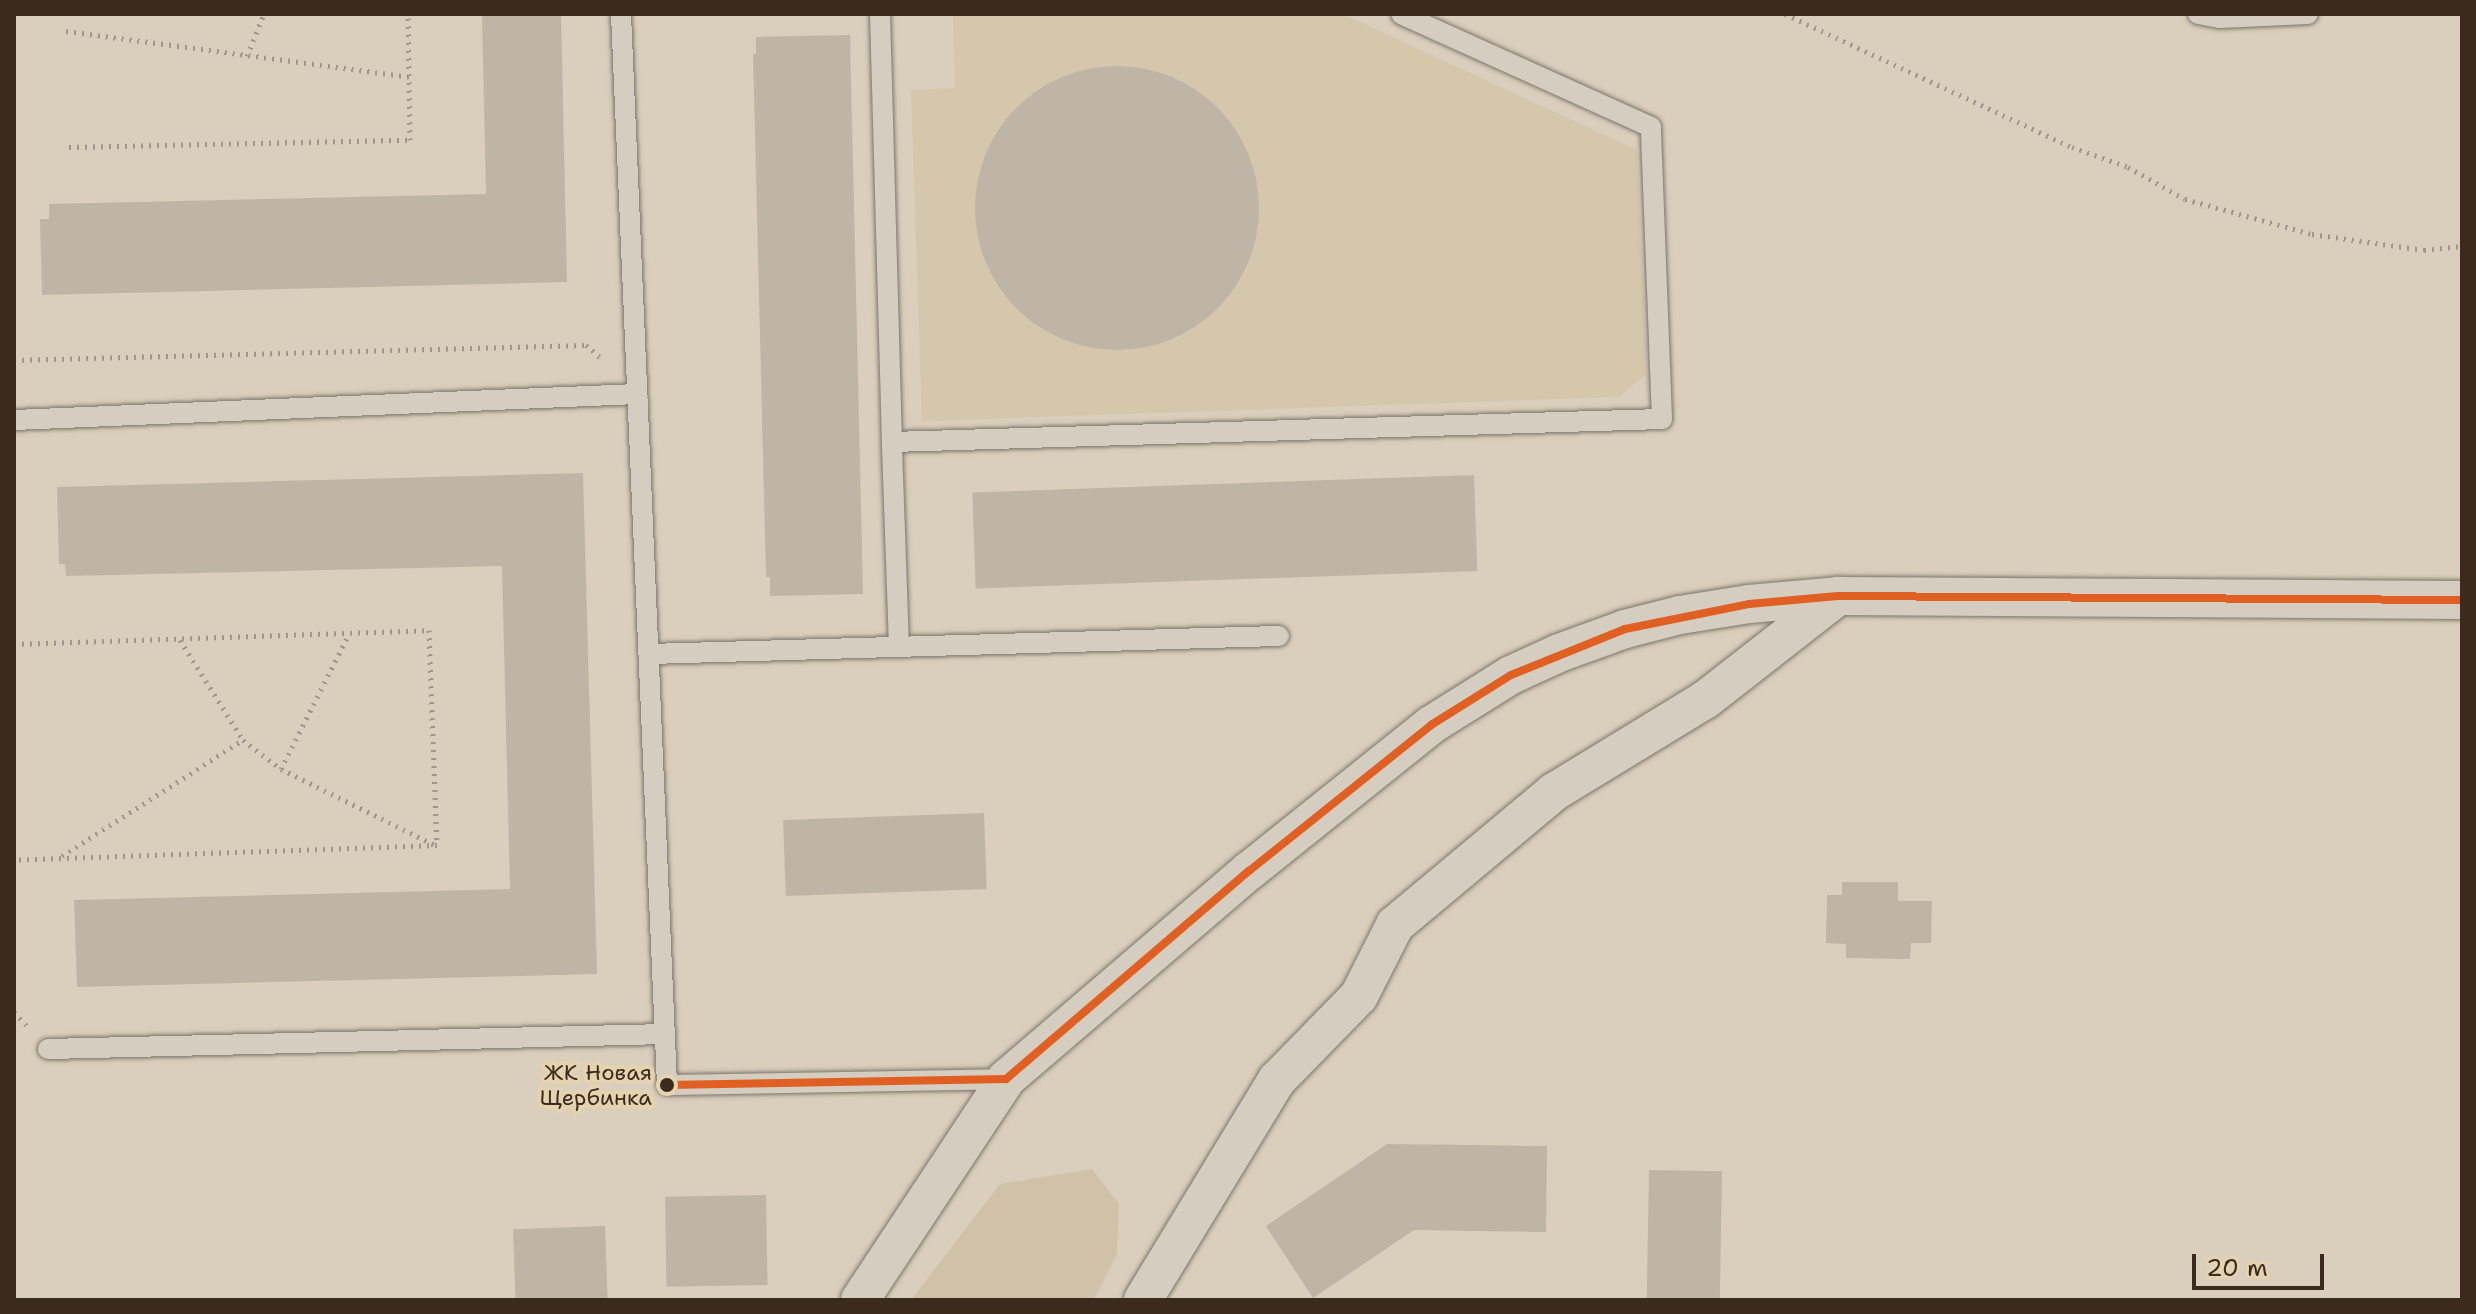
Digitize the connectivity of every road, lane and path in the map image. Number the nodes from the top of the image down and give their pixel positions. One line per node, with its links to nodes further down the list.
1 (264, 14): 10 (path)
2 (408, 14): 11 (path)
3 (621, 14): 15 (lane)
4 (880, 14): 17 (lane)
5 (1401, 14): 17 (lane)
6 (1785, 14): 13 (path)
7 (2198, 14): 8 (lane)
8 (2308, 14)
9 (66, 31): 10 (path)
10 (247, 56): 11 (path)
11 (409, 77): 12 (path)
12 (69, 147)
13 (2462, 246)
14 (14, 360): 15 (path)
15 (637, 394): 16 (lane); 25 (lane)
16 (14, 420)
17 (892, 442): 24 (lane)
18 (1838, 596): 19 (street); 33 (street); 35 (street)
19 (2462, 600)
20 (349, 633): 22 (path); 27 (path); 28 (path)
21 (1279, 636): 24 (lane)
22 (180, 639): 23 (path); 26 (path)
23 (14, 644)
24 (899, 647): 25 (lane)
25 (649, 654): 31 (lane)
26 (243, 740): 27 (path); 29 (path)
27 (281, 769): 28 (path)
28 (437, 845): 29 (path)
29 (59, 858): 30 (path)
30 (14, 860)
31 (665, 1034): 32 (lane); 33 (lane)
32 (48, 1049)
33 (1006, 1079): 34 (street)
34 (860, 1300)
35 (1143, 1300)

